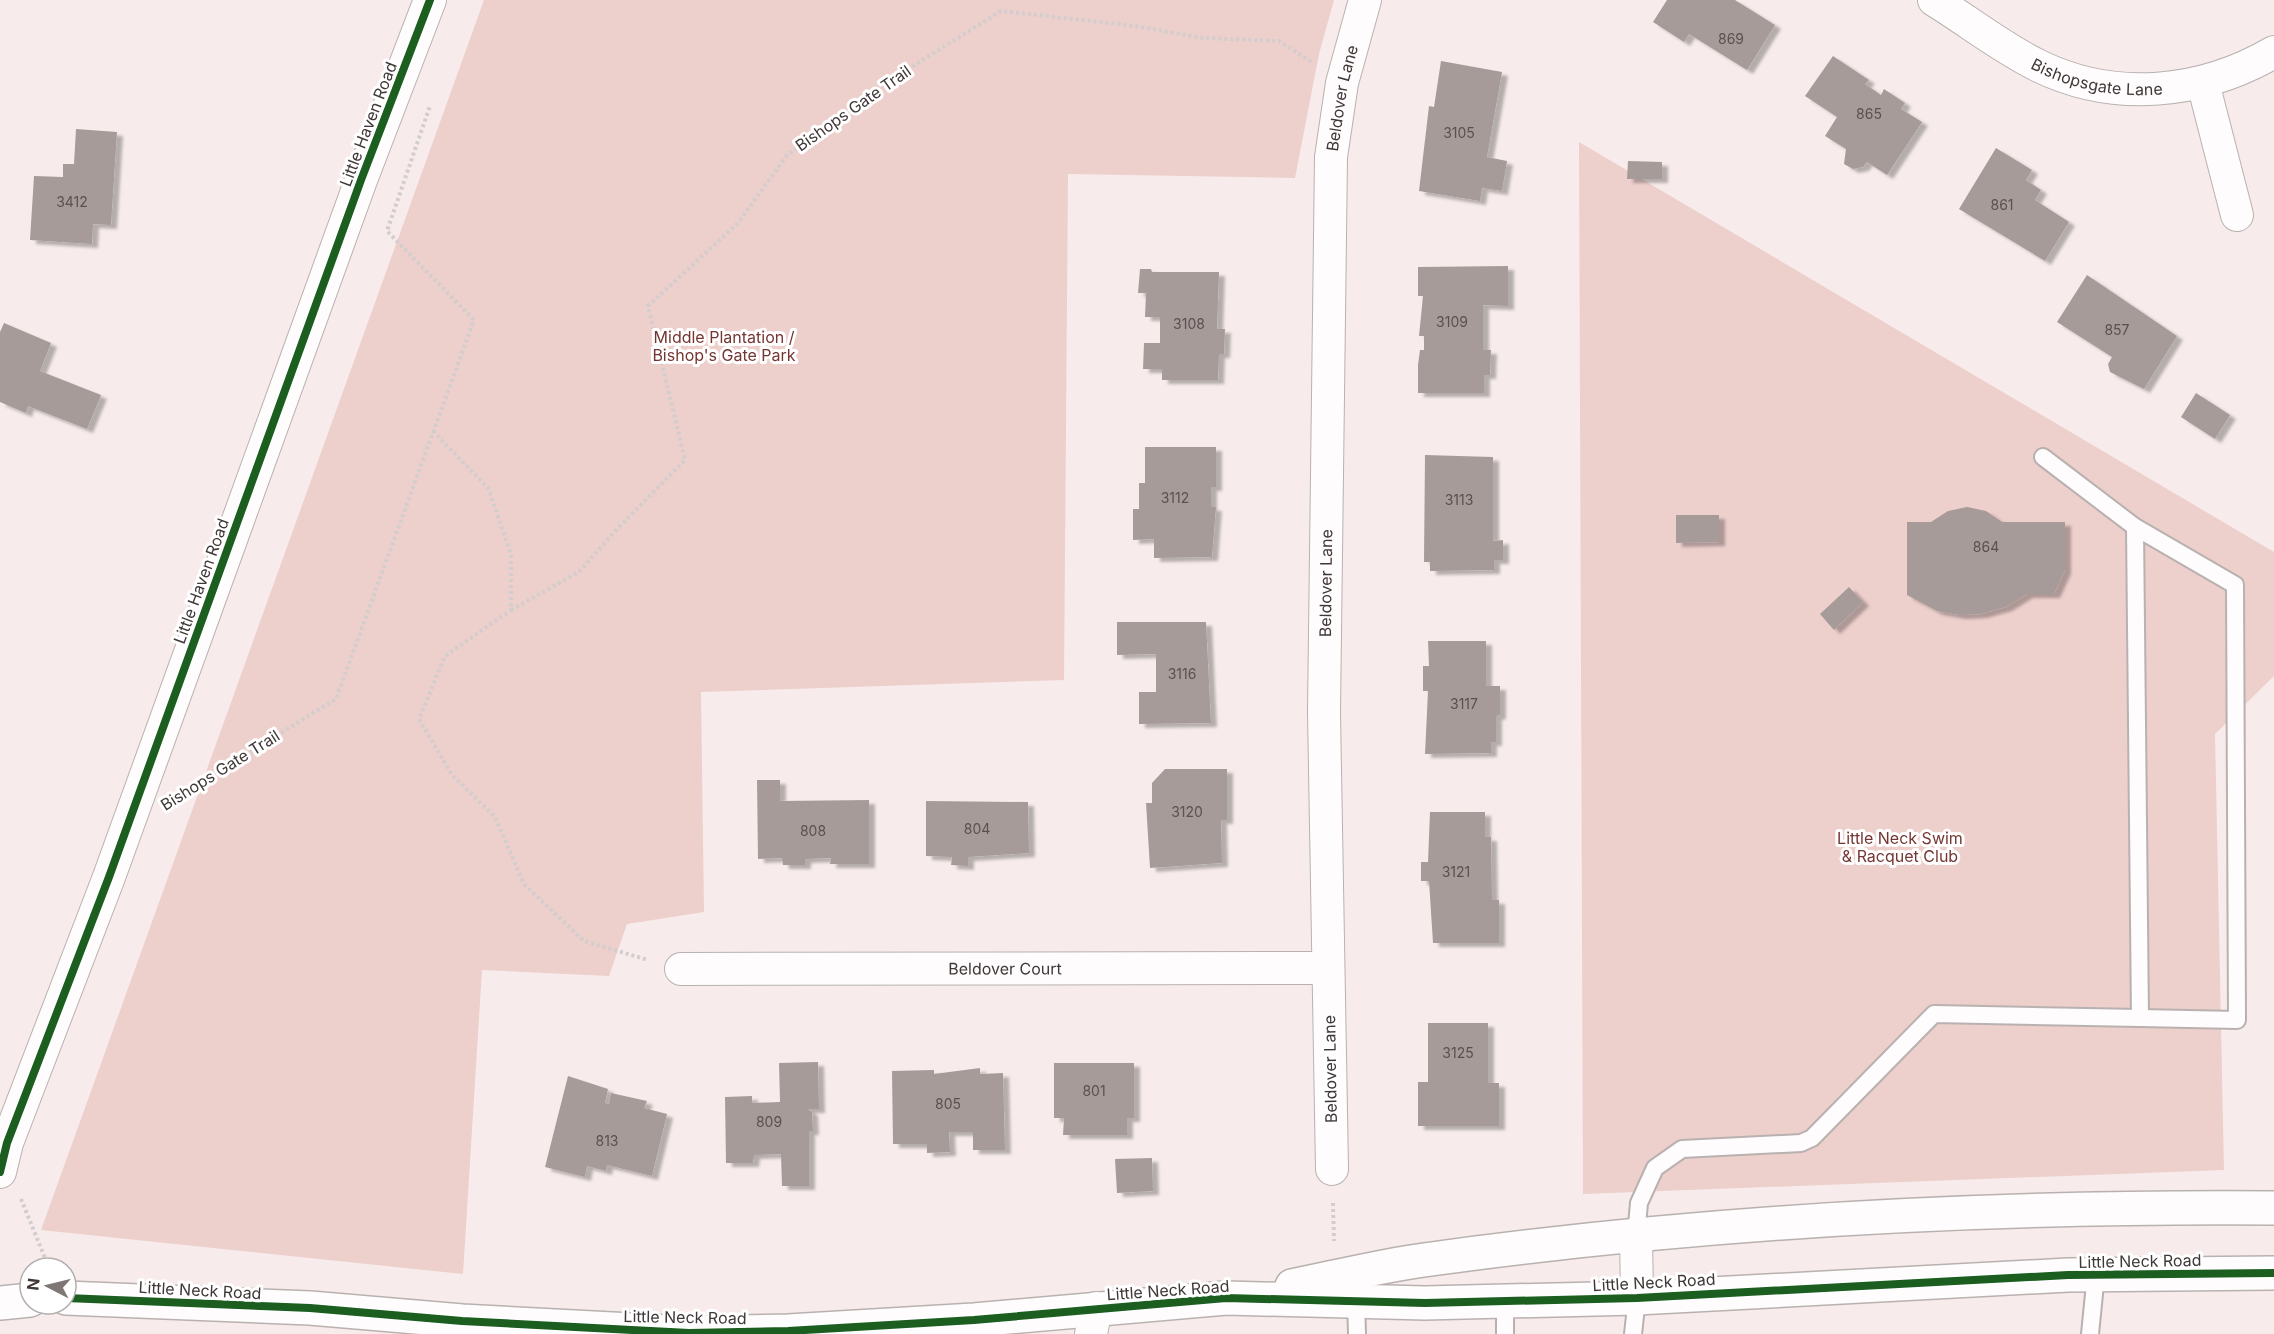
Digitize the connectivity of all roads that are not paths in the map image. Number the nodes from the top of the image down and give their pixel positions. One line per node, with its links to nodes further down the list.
1 (430, 0): 13 (street, Little Haven Road)
2 (1365, 0): 9 (street, Beldover Lane)
3 (1934, 0): 5 (street, Bishopsgate Lane)
4 (2274, 52): 5 (street, Bishopsgate Lane)
5 (2203, 83): 6 (street)
6 (2237, 215)
7 (2043, 457): 8 (lane)
8 (2135, 527): 11 (lane); 11 (lane)
9 (1329, 968): 10 (street, Beldover Court); 12 (street, Beldover Lane)
10 (681, 969)
11 (2140, 1018): 15 (lane)
12 (1332, 1169)
13 (9, 1181)
14 (2274, 1208): 15 (street, Little Neck Road)
15 (1636, 1236): 18 (street, Little Neck Road); 20 (street)
16 (2274, 1273): 17 (street, Little Neck Road)
17 (2096, 1274): 20 (street, Little Neck Road); 29 (lane)
18 (1345, 1289): 22 (street, Little Neck Road); 24 (street, Little Neck Road); 26 (lane)
19 (78, 1298): 25 (street, Little Neck Road)
20 (1637, 1298): 22 (street, Little Neck Road); 28 (lane)
21 (18, 1301): 23 (street)
22 (1505, 1301): 27 (lane)
23 (0, 1303)
24 (1093, 1321): 25 (street, Little Neck Road)
25 (462, 1327)
26 (1357, 1334)
27 (1505, 1334)
28 (1633, 1334)
29 (2090, 1334)

